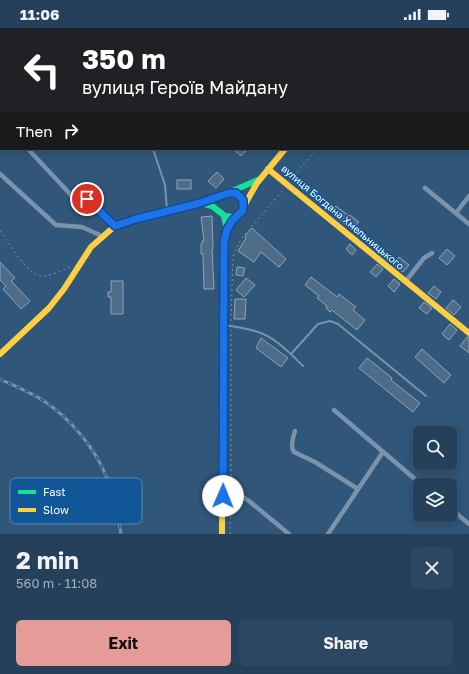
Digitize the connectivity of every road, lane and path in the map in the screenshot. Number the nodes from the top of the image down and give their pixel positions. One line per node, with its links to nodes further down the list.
1 (29, 150): 19 (street)
2 (153, 150): 14 (lane)
3 (284, 150): 5 (street)
4 (315, 150): 8 (path)
5 (268, 168): 7 (street); 8 (street, вулиця Богдана Хмельницького)
6 (0, 174): 22 (street)
7 (260, 179): 10 (street); 13 (street)
8 (288, 184): 25 (street, вулиця Богдана Хмельницького); 26 (path)
9 (425, 188): 15 (street)
10 (226, 194): 12 (street); 13 (street); 16 (street)
11 (469, 196): 15 (street)
12 (200, 203): 14 (street); 16 (street)
13 (244, 206): 17 (street)
14 (167, 211): 19 (street)
15 (456, 213): 18 (street)
16 (222, 214): 17 (street); 20 (street)
17 (236, 217): 20 (street)
18 (469, 224)
19 (115, 226): 22 (street)
20 (227, 230): 26 (street)
21 (0, 231): 24 (path)
22 (102, 236): 24 (street)
23 (432, 253): 25 (street, вулиця Богдана Хмельницького)
24 (82, 262): 28 (street)
25 (405, 282): 27 (street, вулиця Богдана Хмельницького)
26 (228, 326): 29 (lane); 36 (street); 37 (path)
27 (469, 333)
28 (0, 354)
29 (291, 354): 30 (lane); 31 (lane)
30 (303, 366)
31 (426, 396)
32 (334, 410): 34 (street)
33 (295, 431): 38 (street)
34 (383, 452): 35 (street); 38 (street)
35 (414, 478)
36 (224, 484): 37 (street); 41 (street)
37 (230, 488): 42 (path); 43 (street)
38 (358, 489): 44 (street)
39 (457, 514): 40 (street)
40 (469, 524)
41 (222, 534)
42 (230, 534)
43 (289, 534)
44 (328, 534)

